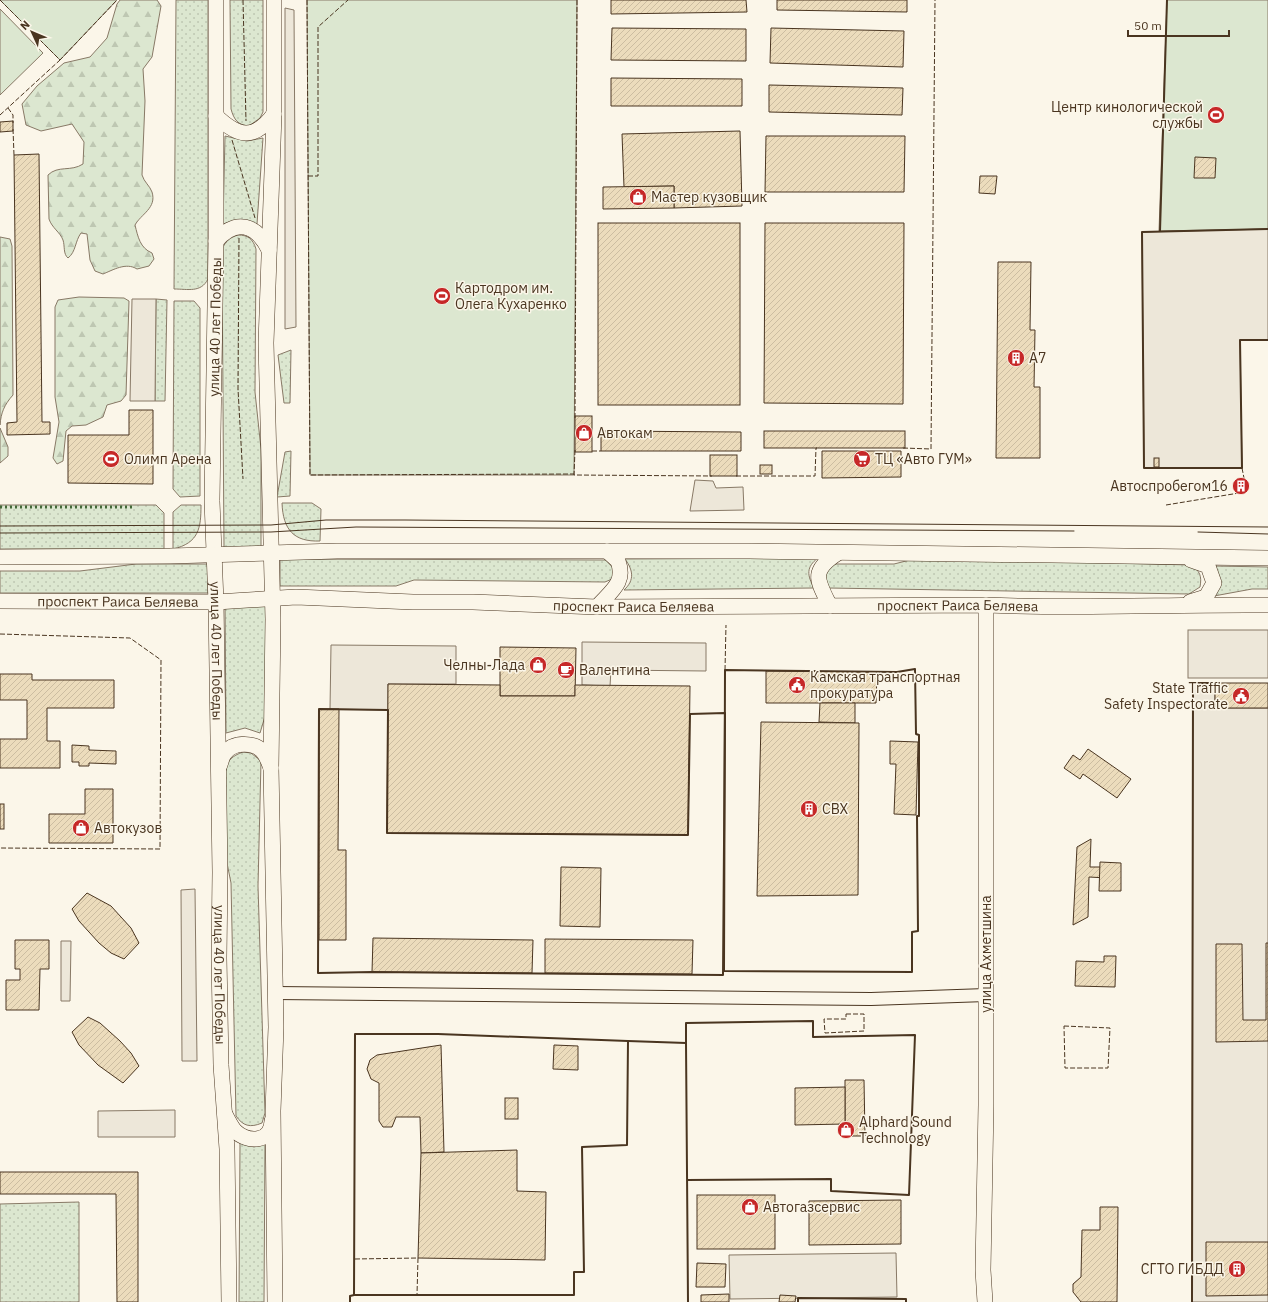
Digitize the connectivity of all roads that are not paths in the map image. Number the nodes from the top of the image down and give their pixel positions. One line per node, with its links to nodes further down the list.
1 (216, 0): 4 (street, улица 40 лет Победы)
2 (274, 0): 3 (street)
3 (274, 114): 4 (street); 6 (street)
4 (216, 116): 5 (street, улица 40 лет Победы)
5 (216, 241): 6 (street); 10 (street, улица 40 лет Победы)
6 (269, 250): 8 (street)
7 (607, 551): 8 (street); 9 (street); 21 (street)
8 (271, 553): 10 (street); 14 (street)
9 (838, 553): 12 (street); 20 (street)
10 (214, 555): 11 (street); 16 (street, улица 40 лет Победы)
11 (0, 557)
12 (1184, 557): 13 (street); 17 (street)
13 (1268, 558)
14 (272, 598): 16 (street, проспект Раиса Беляева); 21 (street, проспект Раиса Беляева); 22 (street)
15 (0, 601): 16 (street, проспект Раиса Беляева)
16 (216, 602): 23 (street, улица 40 лет Победы)
17 (1185, 604): 18 (street, проспект Раиса Беляева); 19 (street, проспект Раиса Беляева)
18 (986, 605): 20 (street, проспект Раиса Беляева); 25 (street, улица Ахметшина)
19 (1268, 605)
20 (830, 606): 21 (street, проспект Раиса Беляева)
21 (598, 607)
22 (272, 768): 23 (street); 24 (street)
23 (218, 771): 27 (street, улица 40 лет Победы)
24 (275, 993): 25 (street); 26 (street)
25 (986, 996): 30 (street, улица Ахметшина)
26 (273, 1111): 27 (street); 29 (street)
27 (225, 1114): 28 (street, улица 40 лет Победы)
28 (230, 1302)
29 (275, 1302)
30 (985, 1302)

